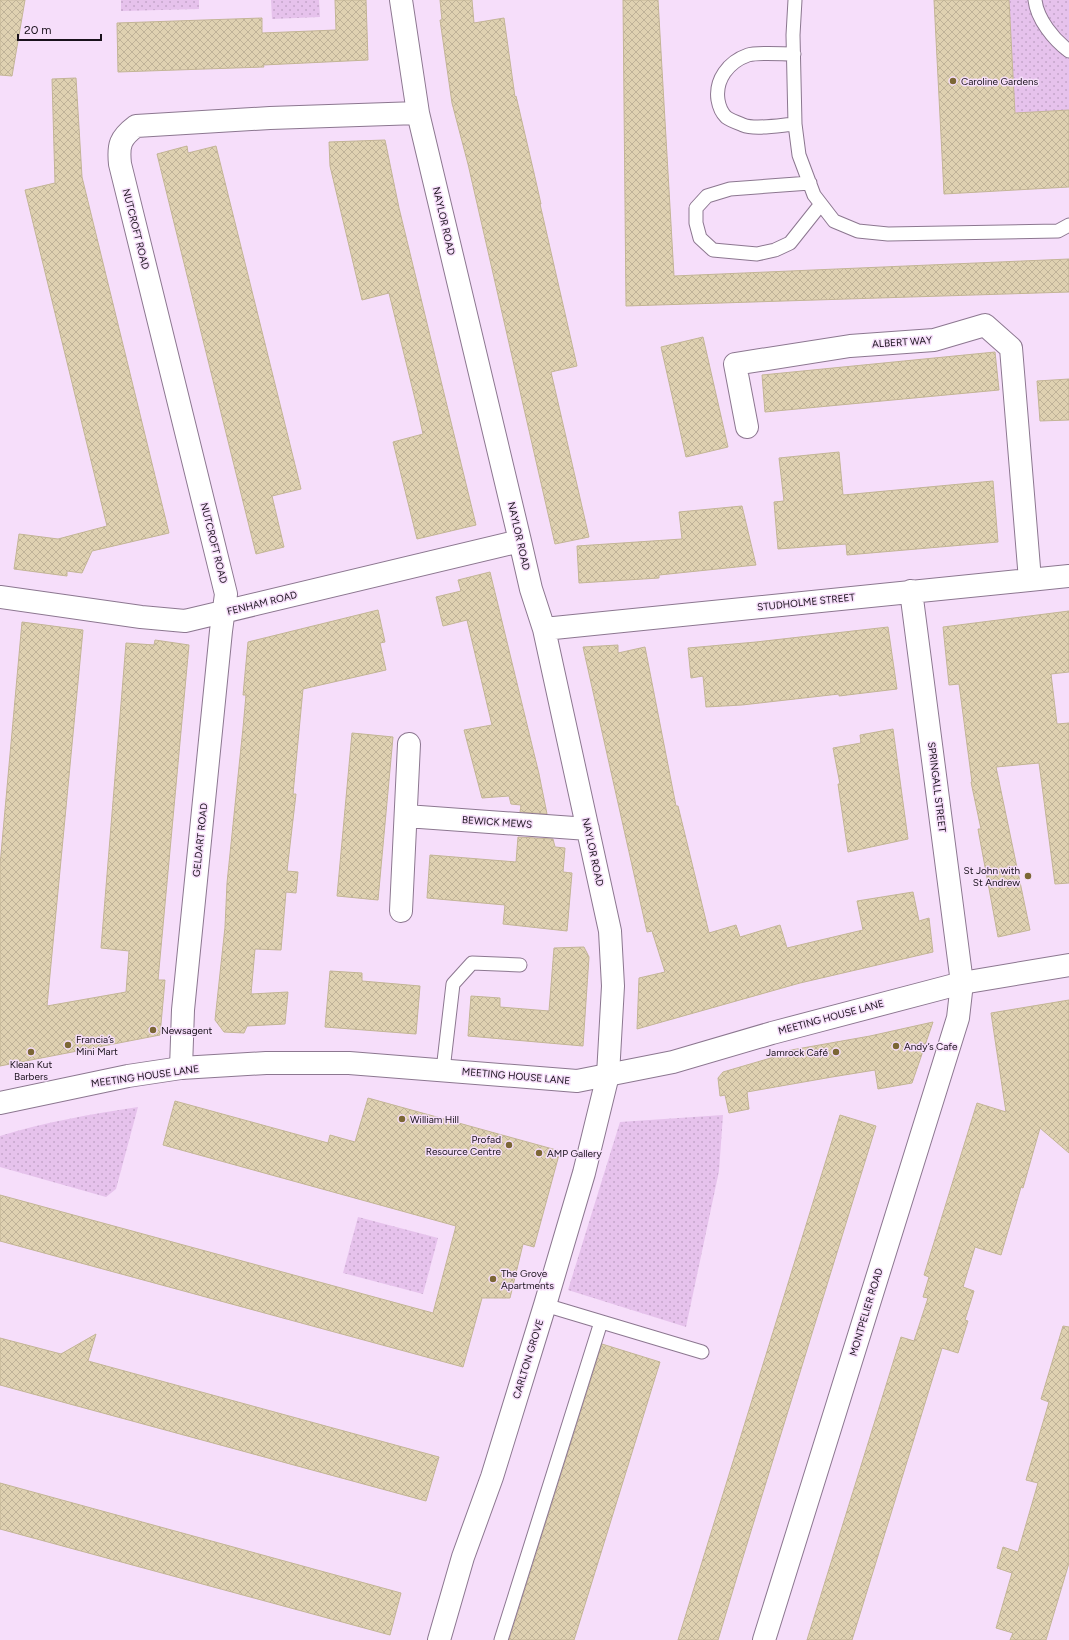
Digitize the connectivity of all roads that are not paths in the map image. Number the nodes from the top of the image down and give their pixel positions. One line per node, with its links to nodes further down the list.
1 (401, 0): 6 (street, NAYLOR ROAD)
2 (795, 0): 5 (lane)
3 (1035, 0): 4 (lane)
4 (1069, 51)
5 (794, 54): 7 (lane); 7 (lane)
6 (418, 113): 12 (street, NAYLOR ROAD); 17 (street, NUTCROFT ROAD)
7 (795, 124): 8 (lane)
8 (810, 183): 9 (lane); 9 (lane)
9 (821, 204): 10 (lane)
10 (1069, 225)
11 (747, 427): 14 (street, ALBERT WAY)
12 (520, 541): 17 (street, FENHAM ROAD); 18 (street, NAYLOR ROAD)
13 (1069, 576): 14 (street, STUDHOLME STREET)
14 (1030, 580): 15 (street, STUDHOLME STREET)
15 (911, 591): 18 (street, STUDHOLME STREET); 25 (street, SPRINGALL STREET)
16 (0, 597): 17 (street, FENHAM ROAD)
17 (224, 612): 26 (street, GELDART ROAD)
18 (544, 629): 21 (street, NAYLOR ROAD)
19 (409, 744): 20 (street)
20 (406, 816): 21 (street, BEWICK MEWS); 22 (street)
21 (588, 829): 28 (street, NAYLOR ROAD)
22 (400, 911)
23 (520, 965): 27 (lane)
24 (1069, 965): 25 (street, MEETING HOUSE LANE)
25 (962, 983): 28 (street, MEETING HOUSE LANE); 35 (street, MONTPELIER ROAD)
26 (181, 1068): 27 (street, MEETING HOUSE LANE); 29 (street, MEETING HOUSE LANE)
27 (443, 1070): 28 (street, MEETING HOUSE LANE)
28 (608, 1075): 30 (street, CARLTON GROVE)
29 (0, 1103)
30 (545, 1305): 31 (lane); 33 (street, CARLTON GROVE)
31 (601, 1322): 32 (lane); 34 (lane)
32 (702, 1352)
33 (439, 1640)
34 (501, 1640)
35 (764, 1640)

